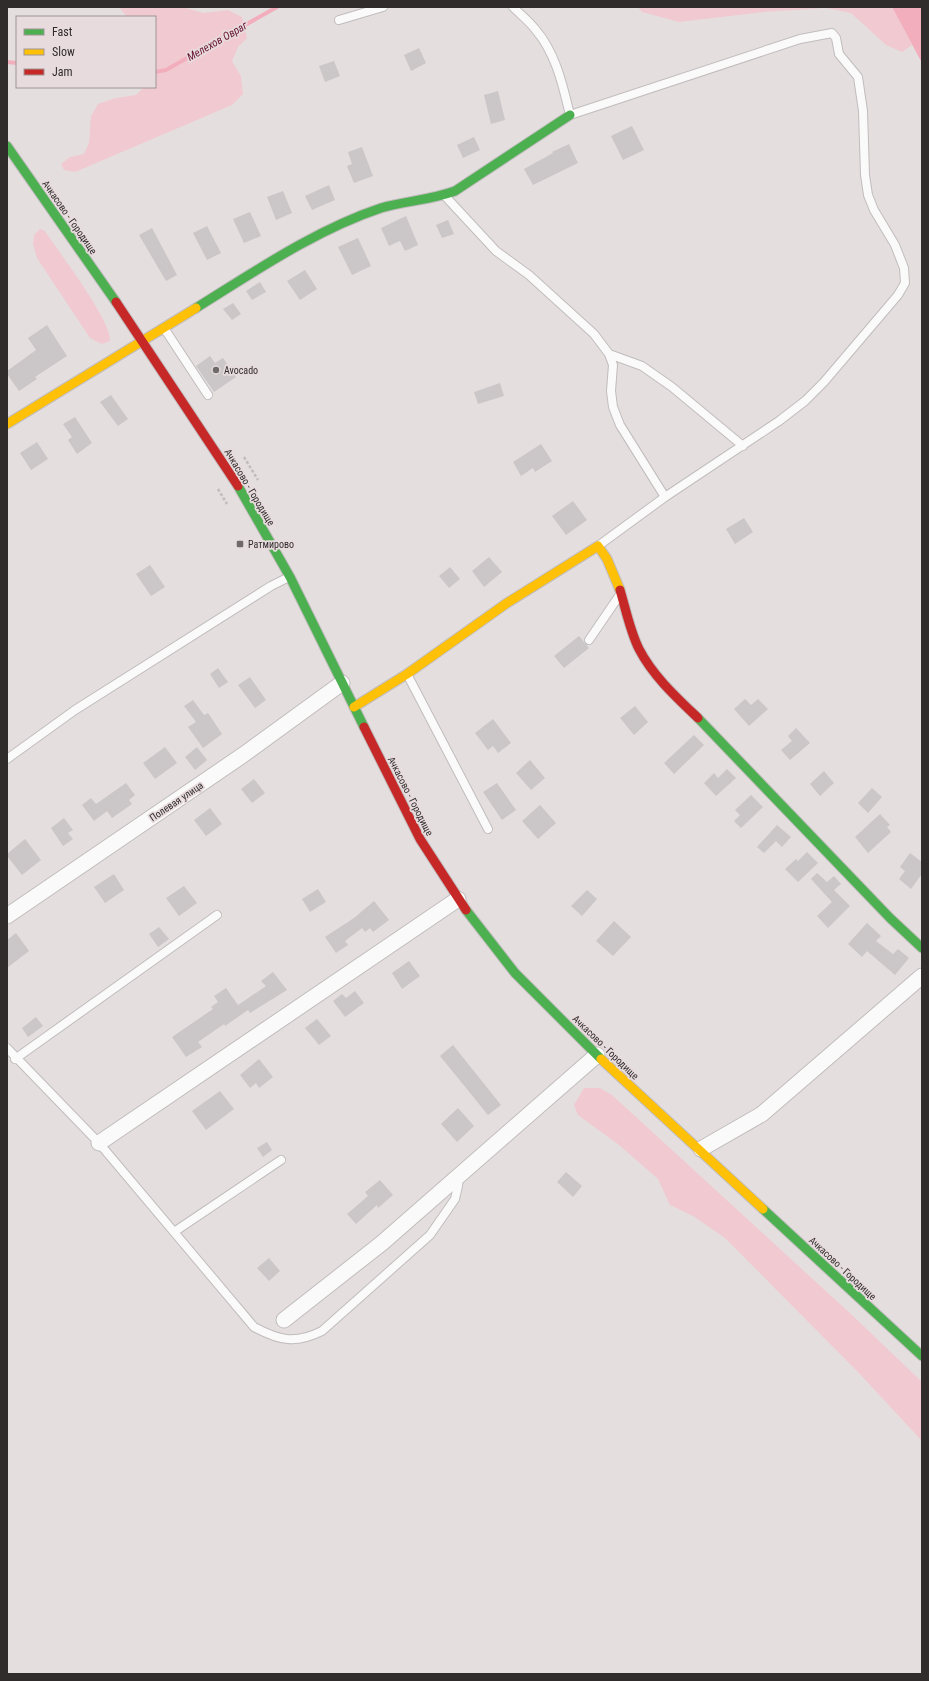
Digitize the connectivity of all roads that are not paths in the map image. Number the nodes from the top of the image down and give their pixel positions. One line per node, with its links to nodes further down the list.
1 (382, 7): 3 (lane)
2 (513, 7): 4 (lane)
3 (339, 20)
4 (570, 115): 6 (street); 12 (lane)
5 (7, 146): 8 (street, Ачкасово - Городище)
6 (444, 195): 7 (street); 9 (lane)
7 (164, 328): 8 (street); 10 (lane)
8 (143, 341): 11 (street); 15 (street, Ачкасово - Городище)
9 (608, 354): 12 (lane); 13 (lane)
10 (208, 396)
11 (7, 424)
12 (743, 446): 13 (lane)
13 (665, 497): 14 (lane)
14 (598, 546): 16 (street); 18 (street)
15 (290, 577): 19 (street, Ачкасово - Городище); 21 (lane)
16 (621, 594): 17 (lane); 26 (street)
17 (589, 640)
18 (407, 674): 20 (street); 22 (lane)
19 (342, 683): 20 (street, Ачкасово - Городище); 25 (street, Полевая улица)
20 (354, 707): 23 (street, Ачкасово - Городище)
21 (7, 759)
22 (488, 829)
23 (458, 899): 29 (street, Ачкасово - Городище); 31 (street)
24 (217, 915): 30 (lane)
25 (7, 916)
26 (922, 948)
27 (922, 976): 32 (street)
28 (7, 1048): 30 (lane)
29 (597, 1055): 32 (street, Ачкасово - Городище); 34 (street)
30 (15, 1058): 31 (lane)
31 (100, 1143): 35 (lane)
32 (701, 1149): 37 (street, Ачкасово - Городище)
33 (281, 1160): 35 (lane)
34 (459, 1176): 35 (lane); 36 (street)
35 (174, 1232)
36 (284, 1320)
37 (922, 1356)

